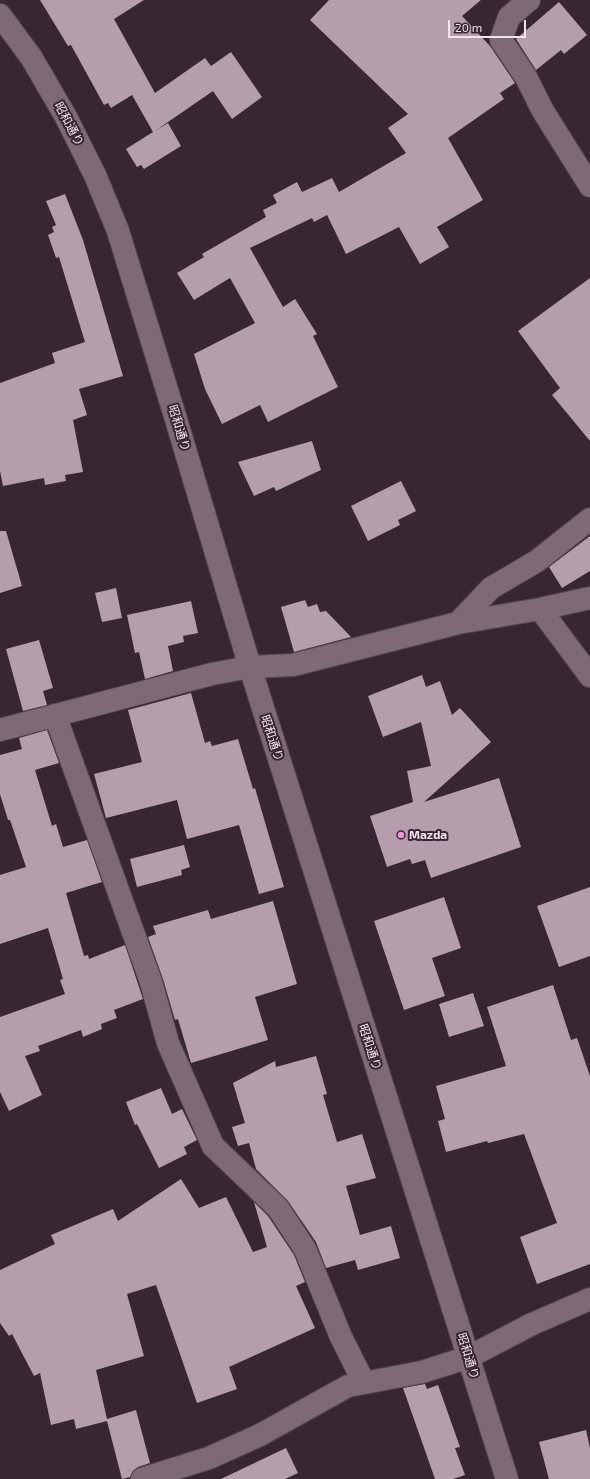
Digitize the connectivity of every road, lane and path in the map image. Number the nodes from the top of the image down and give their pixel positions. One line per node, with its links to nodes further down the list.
1 (529, 0): 3 (street)
2 (0, 15): 8 (street, 昭和通り)
3 (590, 186)
4 (590, 519): 7 (street)
5 (590, 598): 6 (street)
6 (540, 609): 7 (street); 9 (street)
7 (458, 623): 8 (street)
8 (250, 667): 10 (street); 13 (street, 昭和通り)
9 (590, 676)
10 (55, 715): 11 (street); 14 (street)
11 (0, 730)
12 (590, 1299): 13 (street)
13 (469, 1357): 14 (street); 16 (street, 昭和通り)
14 (364, 1383): 15 (street)
15 (142, 1479)
16 (506, 1479)

